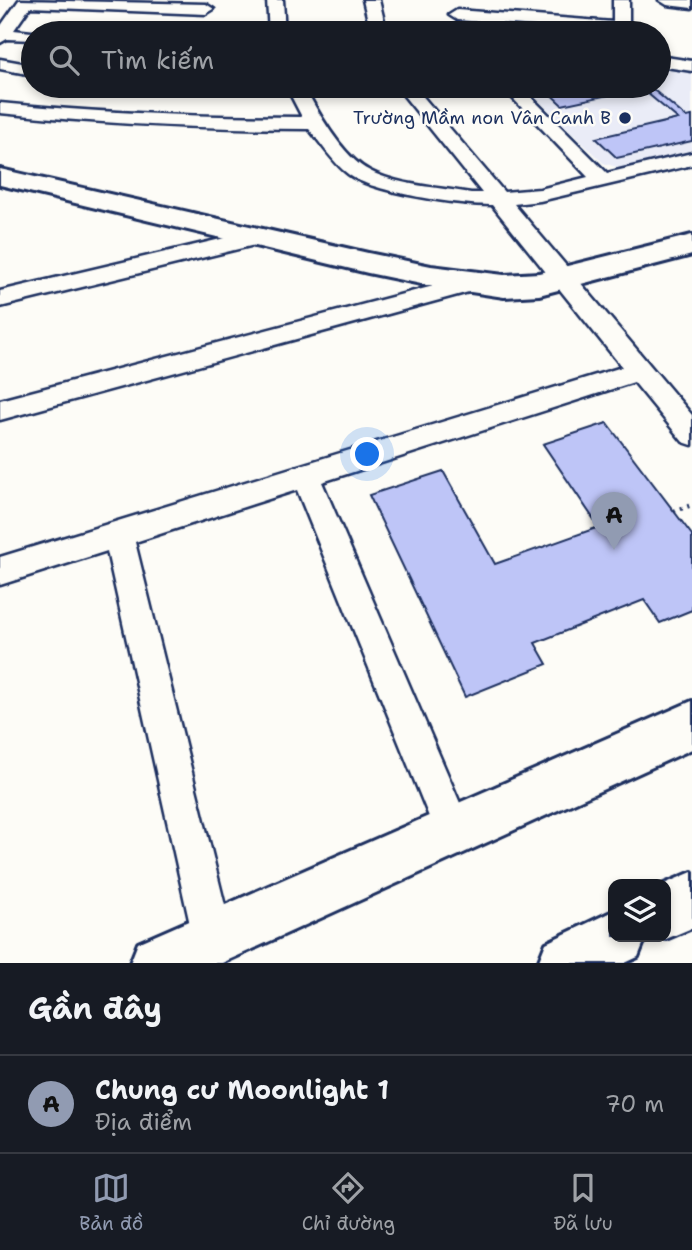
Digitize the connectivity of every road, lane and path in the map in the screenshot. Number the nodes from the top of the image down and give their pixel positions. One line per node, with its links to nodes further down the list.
1 (275, 0): 9 (street)
2 (371, 0): 10 (street)
3 (621, 0): 12 (street)
4 (667, 0): 6 (street)
5 (26, 1): 8 (street); 14 (street)
6 (692, 3)
7 (455, 7): 11 (street)
8 (205, 10)
9 (276, 21)
10 (376, 21)
11 (556, 21)
12 (621, 21)
13 (21, 35): 14 (street)
14 (1, 36)
15 (671, 63): 17 (street)
16 (0, 64): 18 (street)
17 (692, 66)
18 (21, 68)
19 (301, 98): 23 (street)
20 (415, 98): 27 (street)
21 (522, 98): 26 (street)
22 (0, 108): 23 (street)
23 (314, 123): 27 (street)
24 (692, 159): 26 (street)
25 (0, 177): 28 (street)
26 (602, 180): 27 (street)
27 (499, 199): 30 (street)
28 (260, 237): 31 (street); 32 (street)
29 (692, 244): 30 (street)
30 (565, 278): 31 (street); 33 (street)
31 (479, 282): 34 (street)
32 (0, 299)
33 (638, 371): 35 (street); 36 (street)
34 (0, 410)
35 (692, 434)
36 (305, 475): 39 (street); 42 (street)
37 (692, 505): 38 (path)
38 (674, 512)
39 (118, 534): 40 (street); 45 (street)
40 (0, 571)
41 (692, 725): 42 (street)
42 (453, 831): 45 (street)
43 (692, 899): 44 (street)
44 (671, 910)
45 (213, 939): 47 (street)
46 (608, 942): 48 (street)
47 (158, 963)
48 (566, 963)

